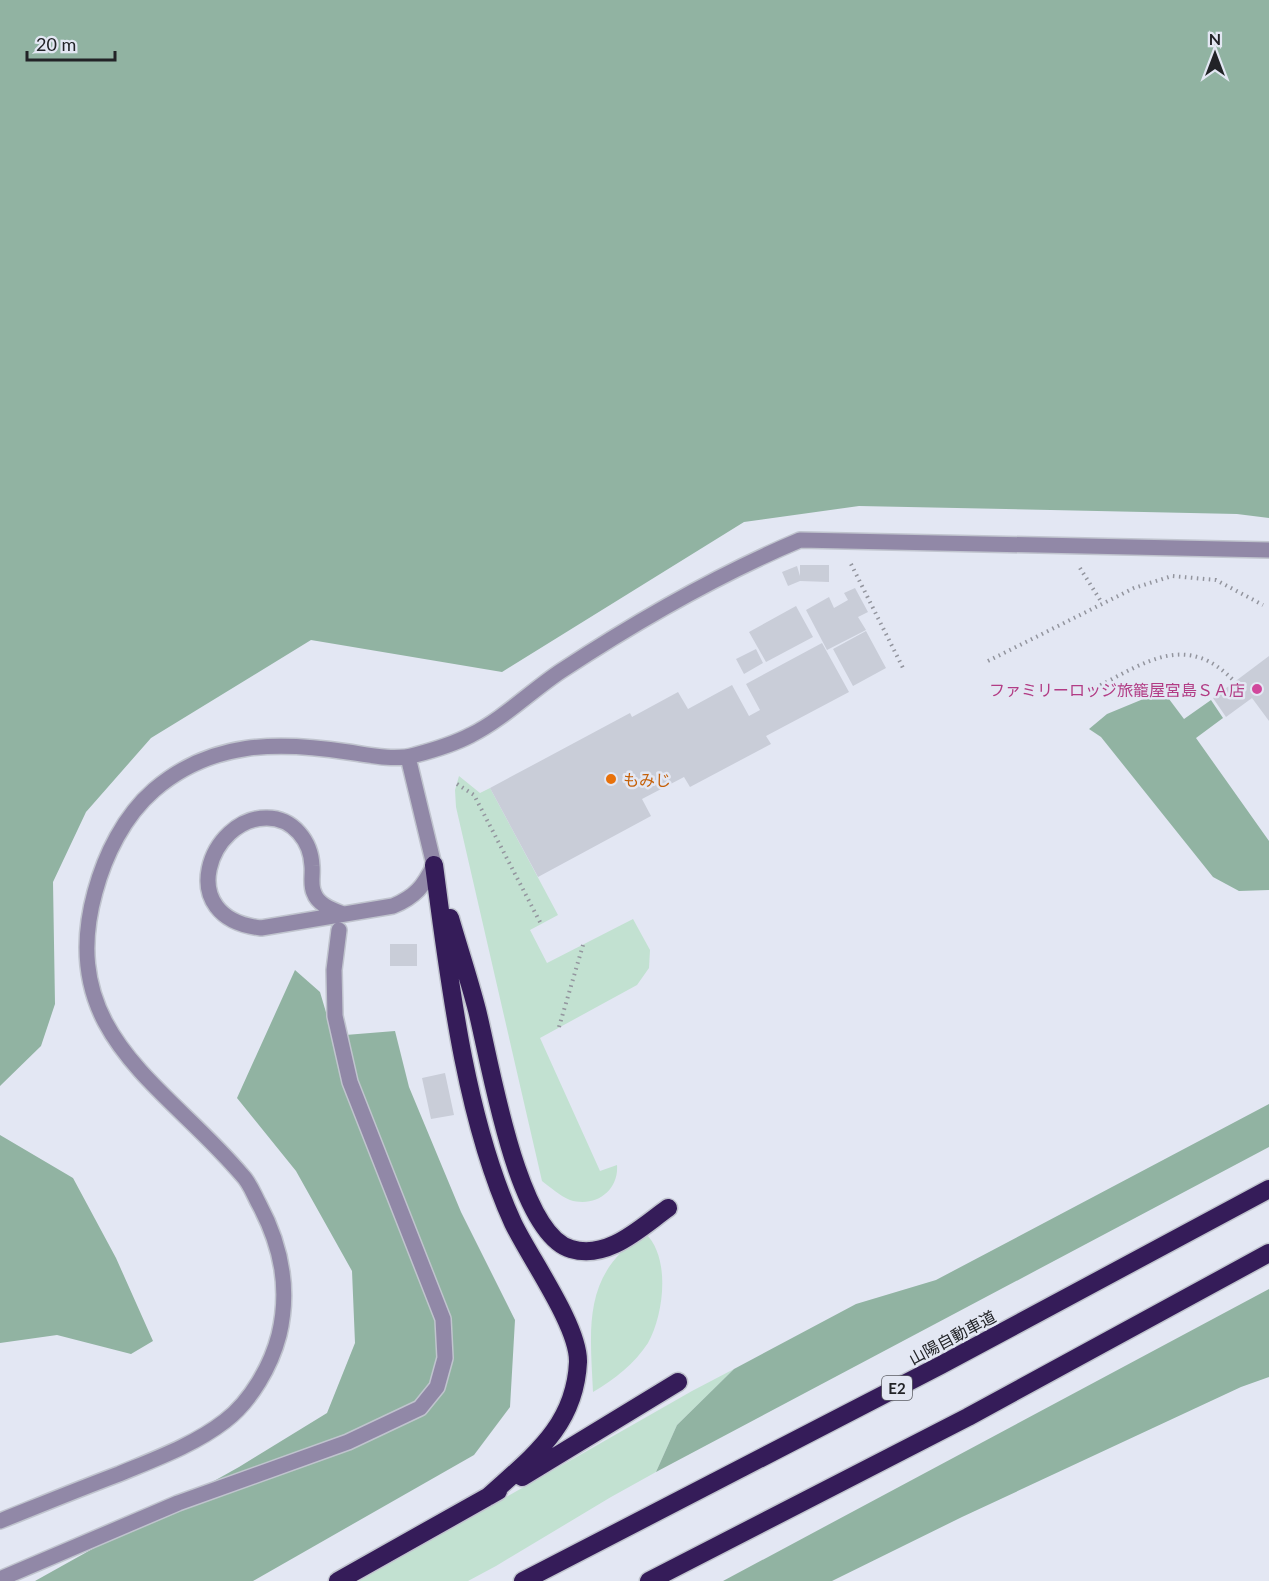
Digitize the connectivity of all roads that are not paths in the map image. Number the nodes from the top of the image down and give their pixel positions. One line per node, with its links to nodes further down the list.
1 (1269, 549): 2 (street)
2 (408, 758): 3 (street); 11 (street)
3 (434, 865): 4 (street); 7 (highway); 10 (highway)
4 (343, 914): 4 (street)
5 (339, 930): 12 (street)
6 (1269, 1189): 14 (highway, 山陽自動車道 / E2)
7 (668, 1208)
8 (1269, 1253): 15 (highway)
9 (678, 1382): 10 (highway)
10 (489, 1496): 13 (highway)
11 (0, 1521)
12 (0, 1579)
13 (338, 1581)
14 (523, 1581)
15 (649, 1581)

